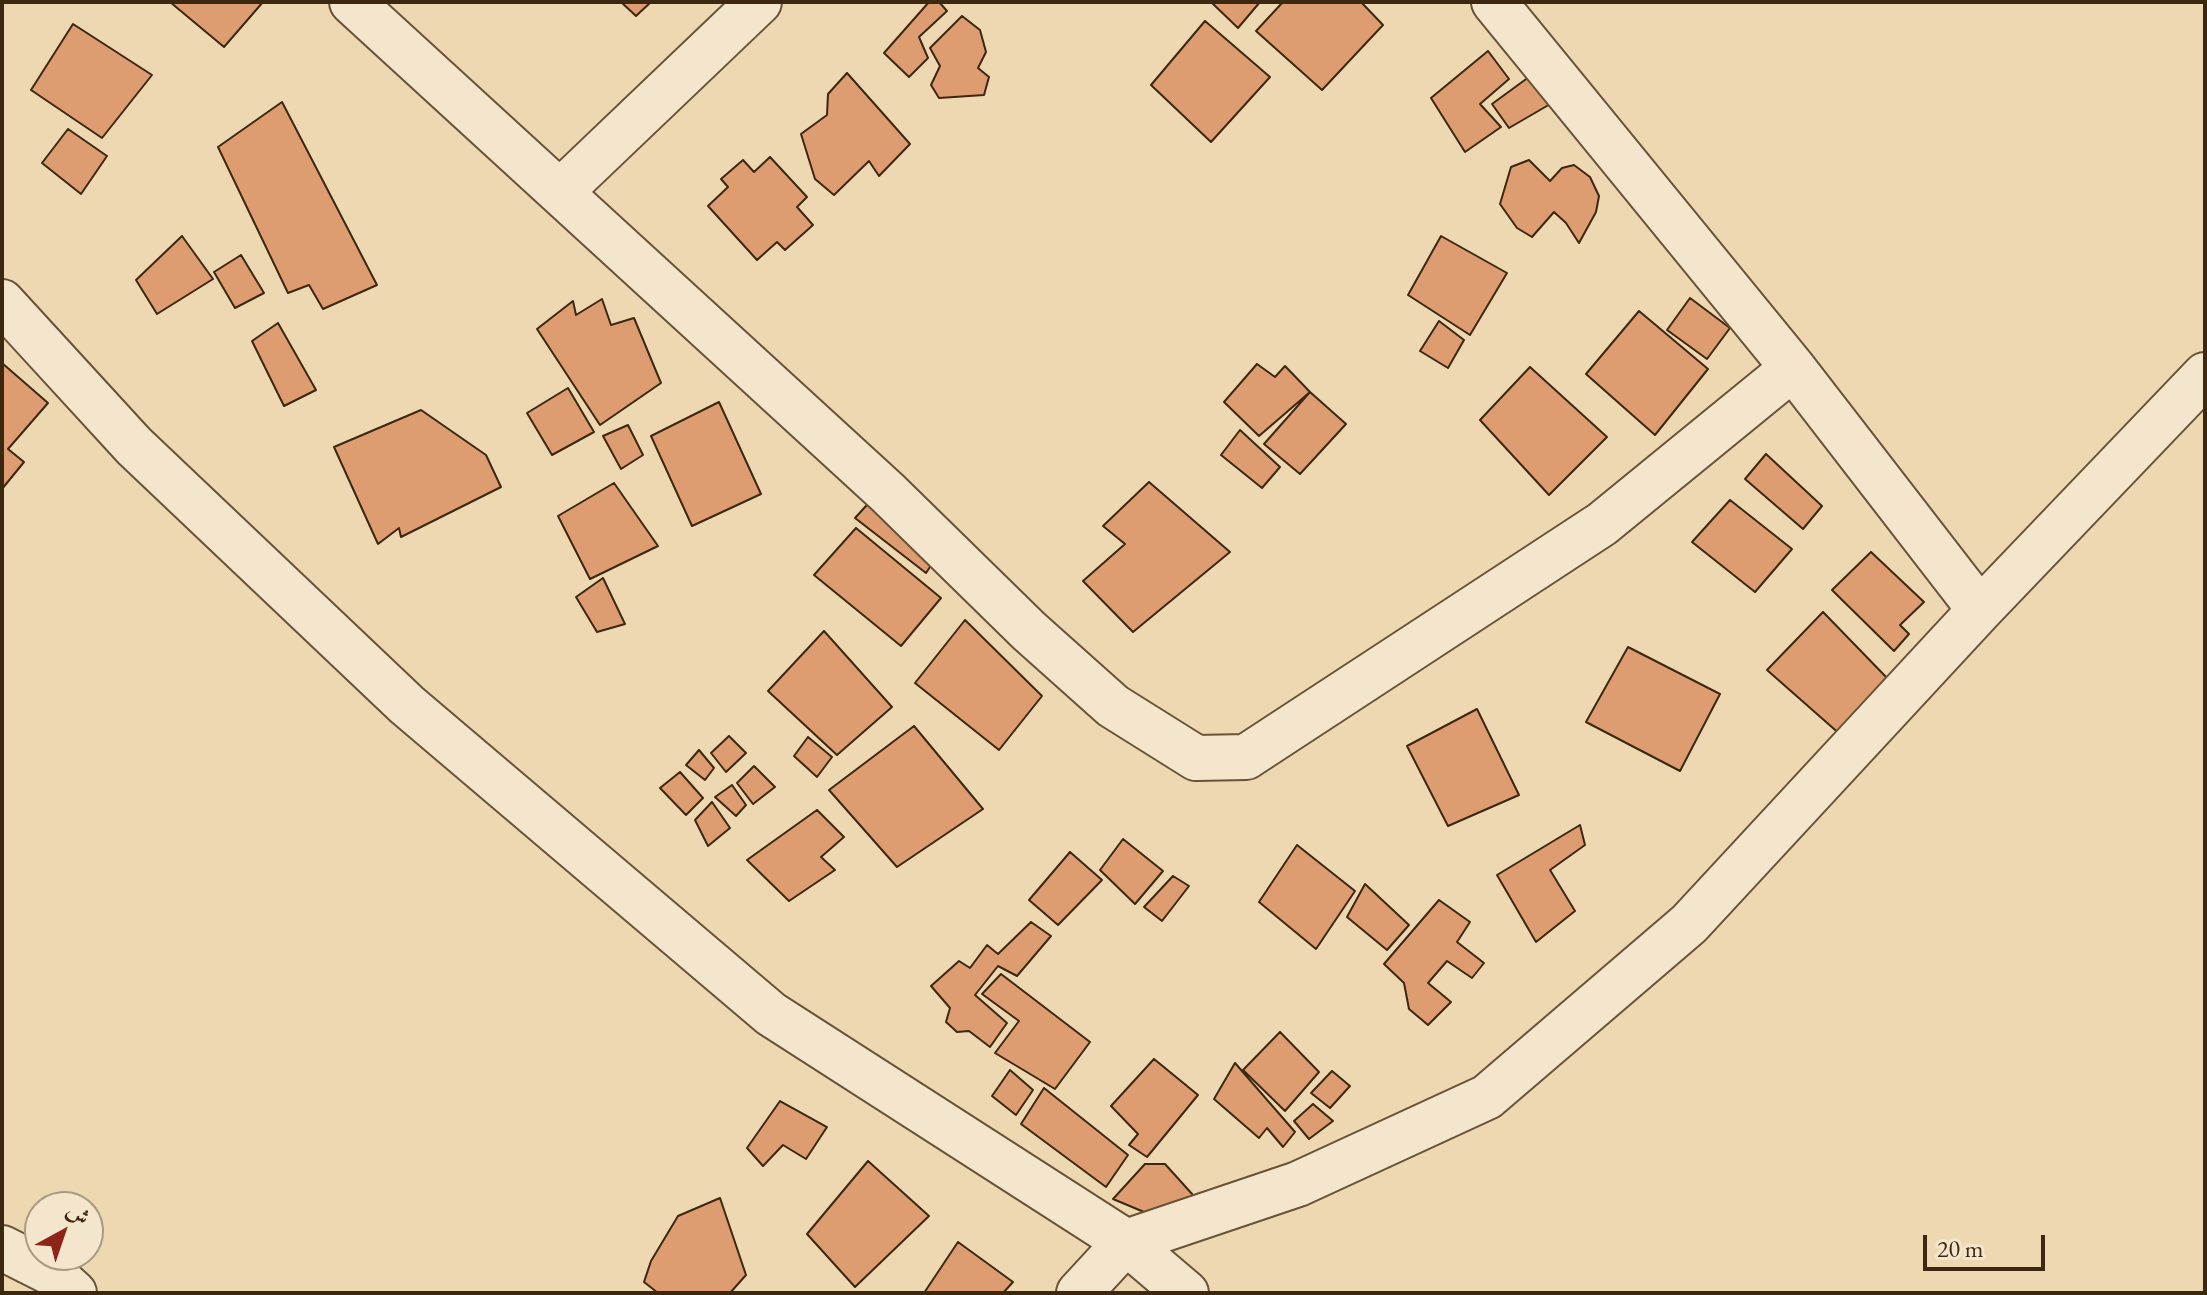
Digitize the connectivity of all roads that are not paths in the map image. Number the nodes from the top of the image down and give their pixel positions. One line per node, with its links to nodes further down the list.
1 (352, 2): 4 (street)
2 (759, 2): 4 (street)
3 (1494, 2): 6 (street)
4 (561, 191): 6 (street)
5 (2, 302): 9 (street)
6 (1793, 368): 8 (street)
7 (2205, 375): 8 (street)
8 (1980, 610): 9 (street)
9 (1126, 1242): 12 (street); 13 (street)
10 (2, 1248): 11 (street)
11 (74, 1293)
12 (1079, 1293)
13 (1186, 1293)

